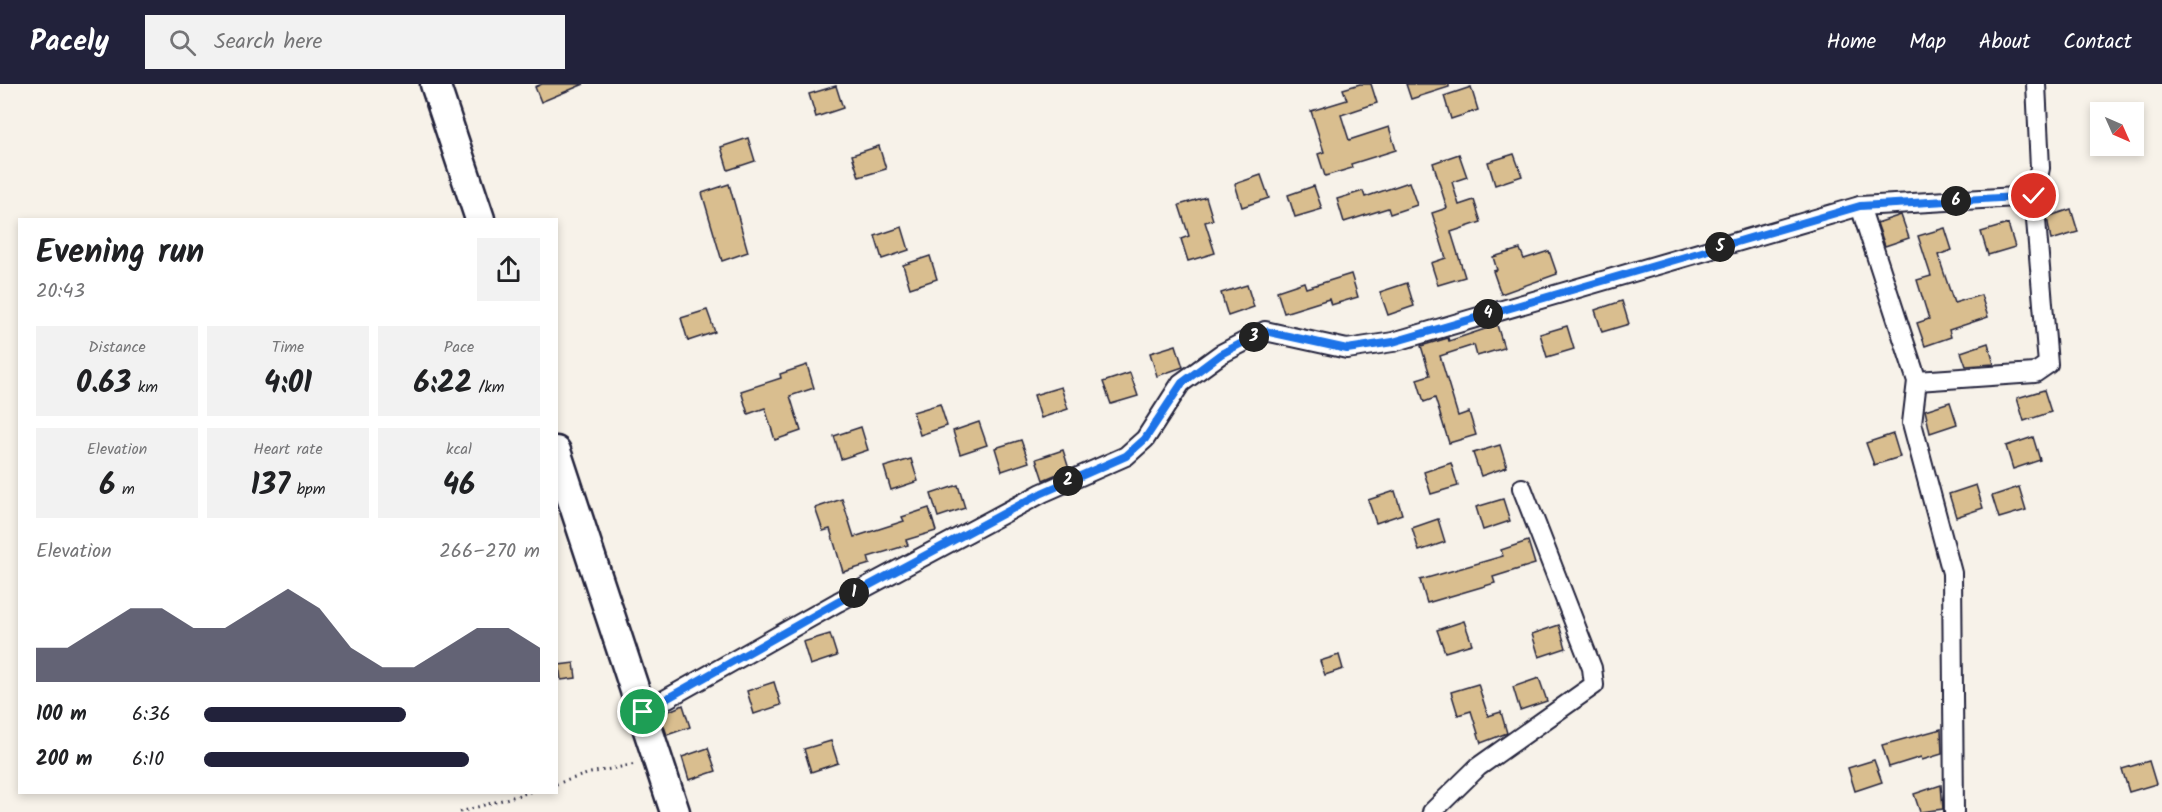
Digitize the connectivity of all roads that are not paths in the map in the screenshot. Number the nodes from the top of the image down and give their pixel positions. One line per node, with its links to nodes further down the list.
1 (435, 84): 5 (main road)
2 (2036, 84): 3 (street)
3 (2034, 196): 4 (street); 6 (street)
4 (1860, 206): 6 (street); 9 (street)
5 (480, 218)
6 (1917, 381): 12 (street)
7 (558, 458): 9 (main road)
8 (1522, 488): 11 (street)
9 (643, 712): 10 (main road)
10 (675, 812)
11 (1432, 812)
12 (1954, 812)

